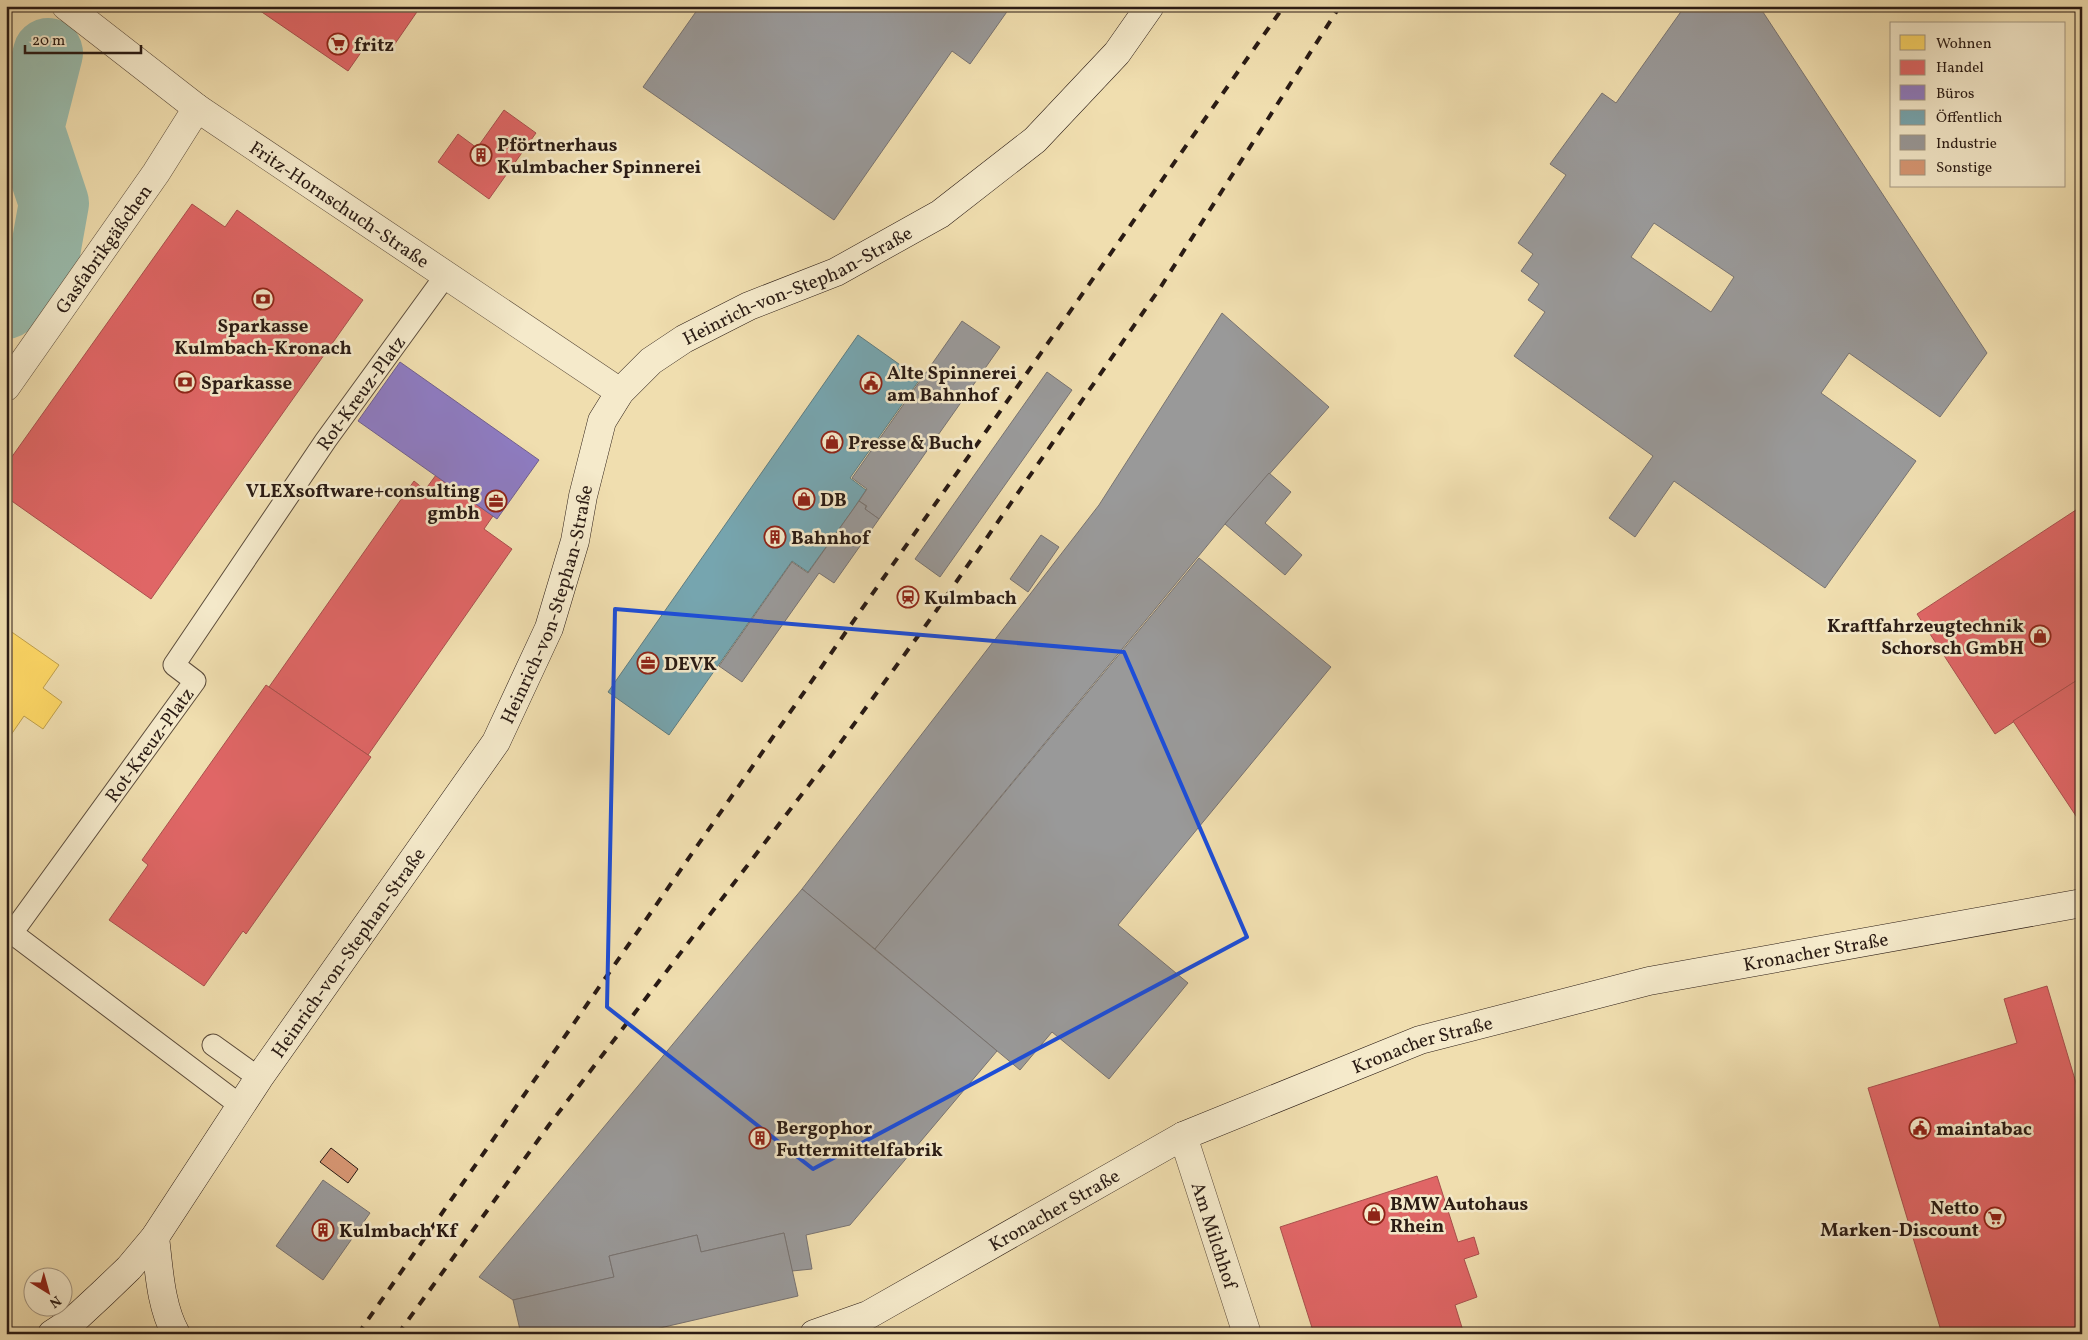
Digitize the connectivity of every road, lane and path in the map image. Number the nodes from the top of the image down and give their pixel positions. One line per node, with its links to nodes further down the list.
1 (66, 6): 3 (street, Fritz-Hornschuch-Straße)
2 (1150, 6): 6 (street, Heinrich-von-Stephan-Straße)
3 (197, 108): 4 (street, Fritz-Hornschuch-Straße); 5 (street, Gasfabrikgäßchen)
4 (446, 275): 6 (street, Fritz-Hornschuch-Straße); 10 (lane, Rot-Kreuz-Platz)
5 (6, 387)
6 (620, 392): 9 (street, Heinrich-von-Stephan-Straße)
7 (2082, 903): 11 (street, Kronacher Straße)
8 (213, 1045): 9 (lane)
9 (259, 1078): 10 (street, Heinrich-von-Stephan-Straße)
10 (241, 1106): 12 (street, Heinrich-von-Stephan-Straße)
11 (1183, 1136): 15 (street, Kronacher Straße); 16 (street, Am Milchhof)
12 (155, 1236): 13 (street, Heinrich-von-Stephan-Straße); 14 (street)
13 (52, 1334)
14 (176, 1334)
15 (814, 1334)
16 (1247, 1334)

